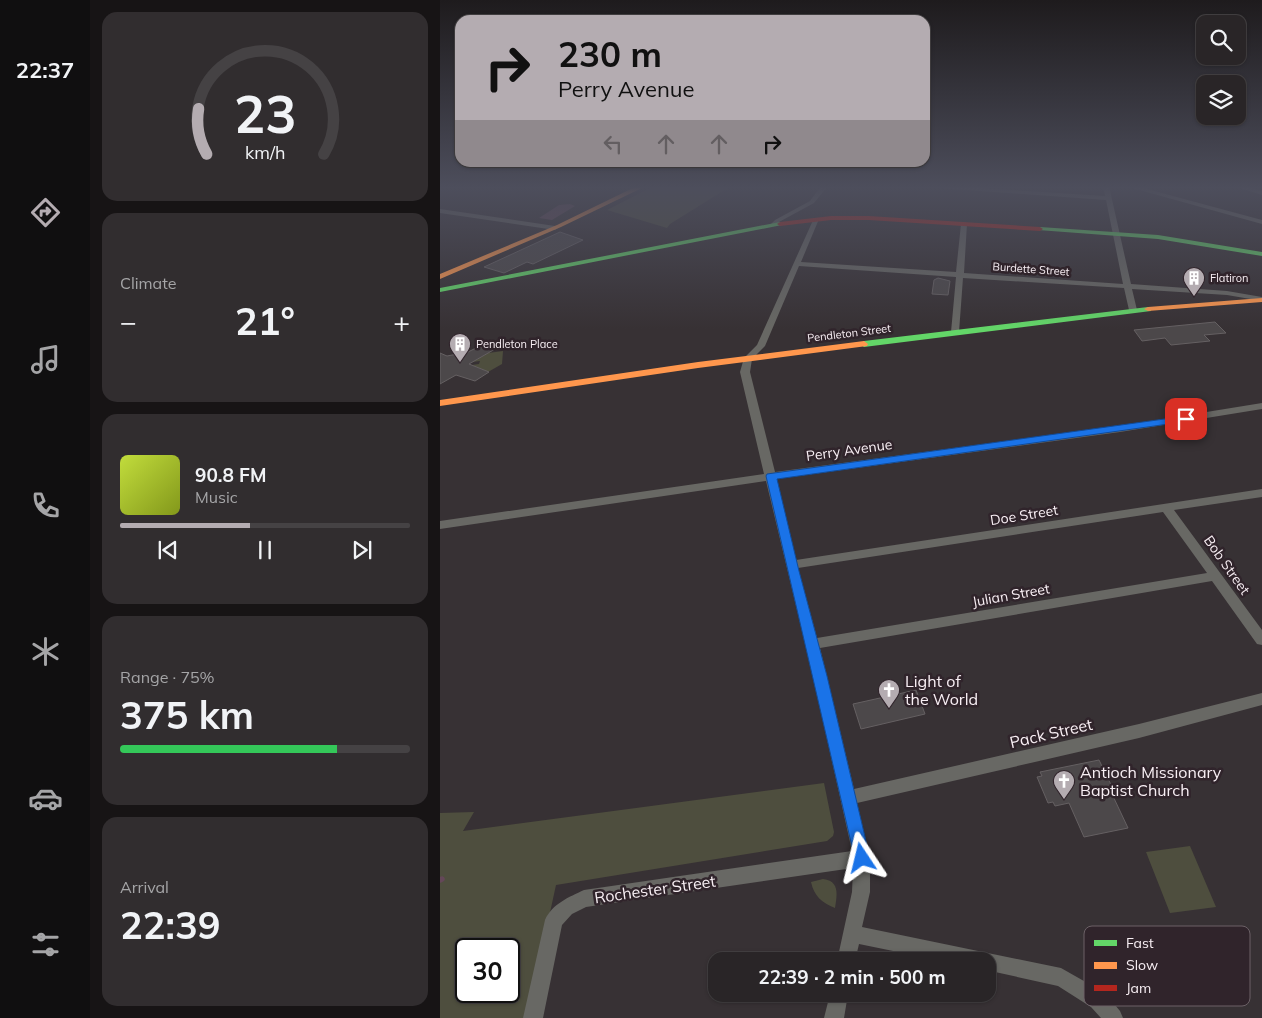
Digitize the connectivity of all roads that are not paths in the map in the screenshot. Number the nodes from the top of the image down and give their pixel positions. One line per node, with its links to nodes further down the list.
1 (542, 234): 10 (main road)
2 (734, 234): 12 (main road)
3 (810, 234): 8 (street)
4 (963, 234): 9 (street)
5 (1109, 234): 6 (main road)
6 (1117, 234): 7 (main road); 11 (street)
7 (1262, 254)
8 (797, 264): 9 (street, Burdette Street); 16 (street)
9 (959, 275): 11 (street, Burdette Street); 15 (street)
10 (440, 277)
11 (1127, 286): 13 (street, Burdette Street); 14 (street)
12 (440, 290)
13 (1262, 300): 14 (main road, Pendleton Street)
14 (1133, 310): 15 (main road, Pendleton Street)
15 (955, 332): 16 (main road, Pendleton Street)
16 (748, 358): 17 (main road, Pendleton Street); 19 (street)
17 (440, 404)
18 (1262, 406): 19 (street, Perry Avenue)
19 (771, 476): 22 (street, Perry Avenue); 23 (street)
20 (1262, 493): 21 (street, Doe Street)
21 (1166, 508): 23 (street, Doe Street); 24 (street, Bob Street)
22 (440, 526)
23 (791, 565): 26 (street)
24 (1216, 576): 25 (street, Bob Street); 26 (street, Julian Street)
25 (1262, 640)
26 (812, 644): 28 (street)
27 (1262, 699): 28 (street, Pack Street)
28 (847, 798): 29 (street)
29 (862, 858): 30 (street); 37 (street, Rochester Street)
30 (852, 934): 31 (street); 32 (street)
31 (848, 952)
32 (941, 952)
33 (996, 963): 34 (street)
34 (1084, 991)
35 (837, 1002): 38 (street)
36 (1103, 1006): 39 (street)
37 (533, 1018)
38 (834, 1018)
39 (1113, 1018)

